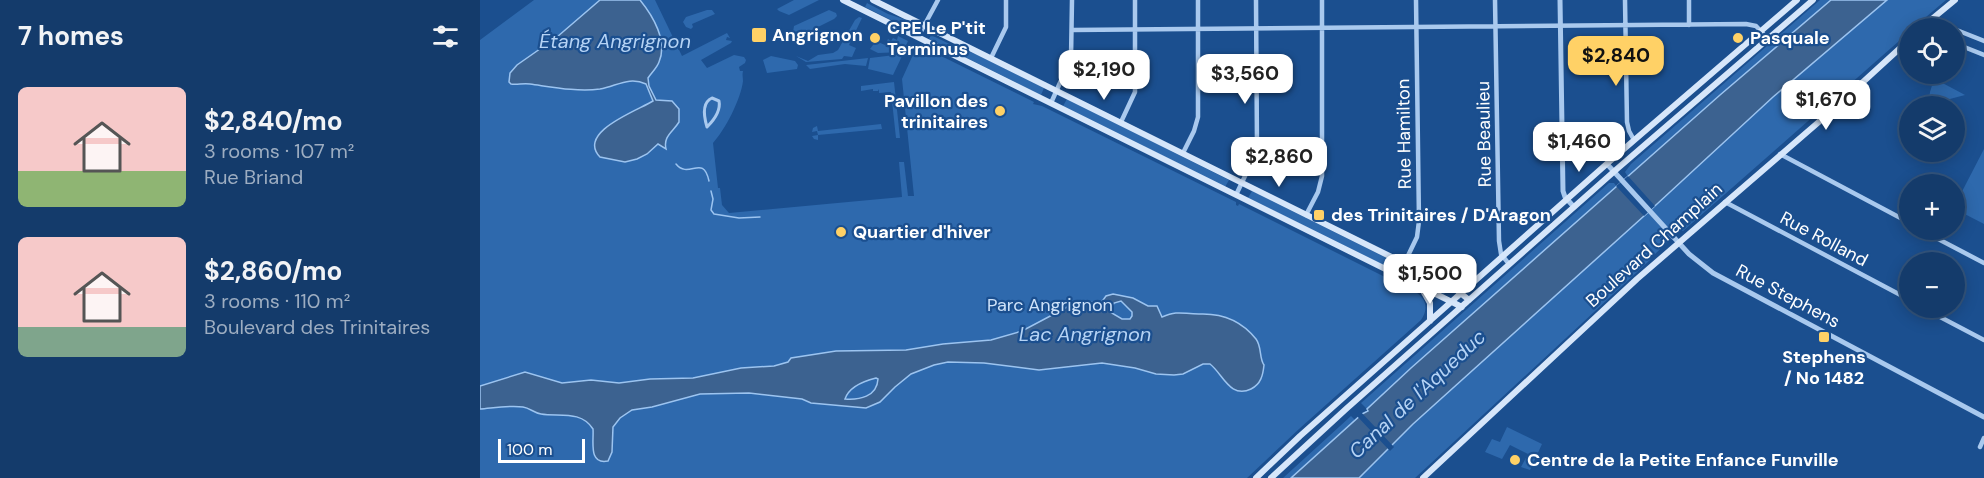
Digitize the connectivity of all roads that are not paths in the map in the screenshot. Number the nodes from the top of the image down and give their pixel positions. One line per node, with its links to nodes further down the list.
1 (843, 0): 18 (main road)
2 (873, 0): 20 (main road)
3 (938, 0): 20 (street)
4 (1006, 0): 39 (street)
5 (1072, 0): 30 (street)
6 (1135, 0): 27 (street)
7 (1198, 0): 28 (street)
8 (1256, 0): 29 (street)
9 (1322, 0): 25 (street)
10 (1416, 0): 26 (street, Rue Hamilton)
11 (1495, 0): 23 (street, Rue Beaulieu)
12 (1560, 0): 24 (street)
13 (1625, 0): 22 (street)
14 (1689, 0): 21 (street)
15 (1797, 0): 31 (main road)
16 (1813, 0): 34 (main road)
17 (1955, 0): 19 (main road)
18 (855, 3): 33 (main road)
19 (1933, 18)
20 (925, 25): 33 (street); 39 (main road)
21 (1689, 25): 22 (street); 31 (street)
22 (1626, 26): 24 (street); 44 (street)
23 (1496, 27): 24 (street); 26 (street); 58 (street, Rue Beaulieu)
24 (1561, 27): 51 (street)
25 (1322, 28): 26 (street); 29 (street); 54 (street)
26 (1416, 28): 60 (street, Rue Hamilton)
27 (1135, 29): 28 (street); 30 (street); 42 (street)
28 (1198, 29): 29 (street); 45 (street)
29 (1257, 29): 49 (street)
30 (1072, 30): 40 (street)
31 (1761, 31): 34 (street); 44 (main road)
32 (1965, 33): 35 (street)
33 (918, 37): 41 (main road)
34 (1768, 39): 48 (main road)
35 (1984, 40)
36 (1965, 47): 38 (street)
37 (1899, 49): 46 (main road, Boulevard Champlain)
38 (1984, 55)
39 (991, 58): 40 (main road)
40 (1057, 91): 41 (street); 42 (main road)
41 (1051, 103): 50 (main road)
42 (1121, 123): 45 (main road)
43 (707, 127): 43 (street)
44 (1634, 140): 47 (main road)
45 (1183, 153): 49 (main road)
46 (1780, 154): 52 (main road, Boulevard Champlain); 55 (street)
47 (1607, 164): 48 (street, Rue Stephens); 51 (main road)
48 (1614, 172): 53 (main road); 57 (street, Rue Stephens)
49 (1242, 183): 50 (street); 54 (main road)
50 (1236, 195): 62 (main road)
51 (1567, 200): 53 (street); 58 (main road)
52 (1725, 202): 57 (main road, Boulevard Champlain); 64 (street, Rue Rolland)
53 (1574, 207): 61 (main road)
54 (1306, 215): 60 (main road)
55 (1899, 217)
56 (1940, 240): 59 (street)
57 (1678, 242): 71 (street, Rue Stephens); 76 (main road, Boulevard Champlain)
58 (1503, 257): 61 (street); 63 (main road)
59 (1984, 263)
60 (1404, 264): 63 (main road)
61 (1509, 264): 65 (main road)
62 (1420, 286): 66 (main road); 69 (main road)
63 (1461, 293): 65 (main road); 66 (main road)
64 (1899, 294)
65 (1469, 300): 67 (main road)
66 (1451, 302): 67 (main road); 69 (main road)
67 (1461, 307): 75 (main road)
68 (1942, 318): 70 (street)
69 (1430, 321): 74 (main road)
70 (1984, 340)
71 (1984, 417)
72 (1984, 438): 73 (street)
73 (1980, 447)
74 (1256, 478)
75 (1271, 478)
76 (1423, 478)

